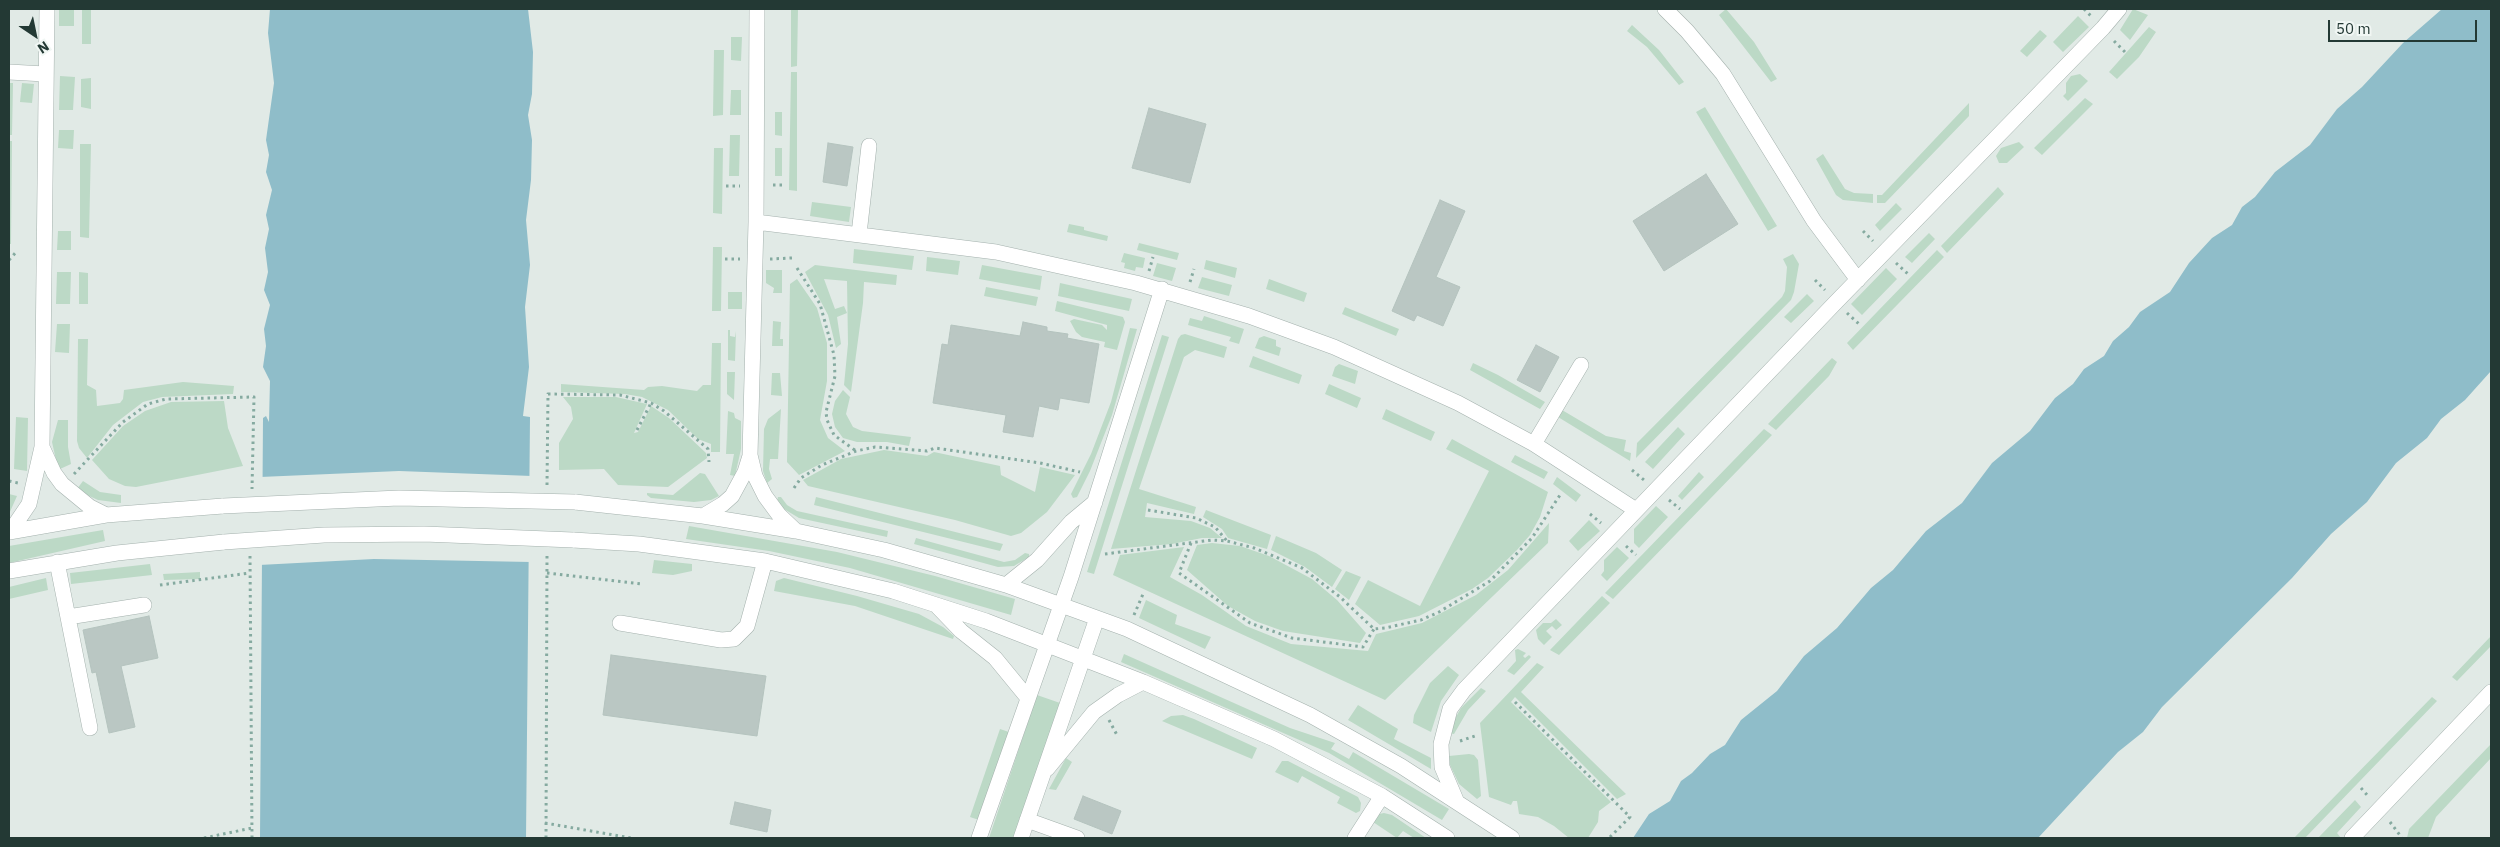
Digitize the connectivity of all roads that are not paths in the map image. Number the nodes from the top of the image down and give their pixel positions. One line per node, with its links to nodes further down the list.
1 (47, 9): 6 (street)
2 (757, 9): 8 (street)
3 (1665, 9): 10 (street)
4 (2119, 9): 10 (street)
5 (9, 72): 6 (street)
6 (45, 74): 14 (street)
7 (869, 146): 9 (street)
8 (756, 222): 9 (street); 15 (street)
9 (859, 234): 11 (street)
10 (1858, 280): 17 (street)
11 (1162, 289): 13 (street); 16 (street)
12 (1581, 365): 13 (street)
13 (1534, 444): 17 (street)
14 (42, 447): 18 (street); 21 (street)
15 (750, 455): 19 (street); 20 (street)
16 (1095, 502): 25 (street); 28 (street)
17 (1636, 510): 40 (street)
18 (106, 515): 19 (street, bridge); 21 (street)
19 (703, 516): 20 (street)
20 (796, 531): 25 (street)
21 (10, 532)
22 (765, 561): 23 (street, bridge); 26 (street); 31 (street)
23 (57, 562): 24 (street); 29 (street)
24 (9, 571)
25 (1006, 585): 28 (street)
26 (935, 604): 32 (street); 36 (street)
27 (144, 605): 29 (street)
28 (1061, 605): 30 (street); 32 (street)
29 (68, 616): 37 (street)
30 (1097, 618): 33 (street); 40 (street)
31 (620, 623)
32 (1047, 644): 33 (street); 36 (street)
33 (1083, 658): 34 (street); 38 (street)
34 (1143, 682): 38 (street); 39 (street)
35 (2491, 692): 42 (street)
36 (1027, 697): 43 (street)
37 (90, 728)
38 (1040, 778): 41 (street)
39 (1382, 796): 46 (street); 47 (street)
40 (1456, 800): 48 (street)
41 (1027, 820): 44 (street); 45 (street)
42 (2357, 836)
43 (979, 838)
44 (1021, 838)
45 (1077, 838)
46 (1355, 838)
47 (1447, 838)
48 (1512, 838)

